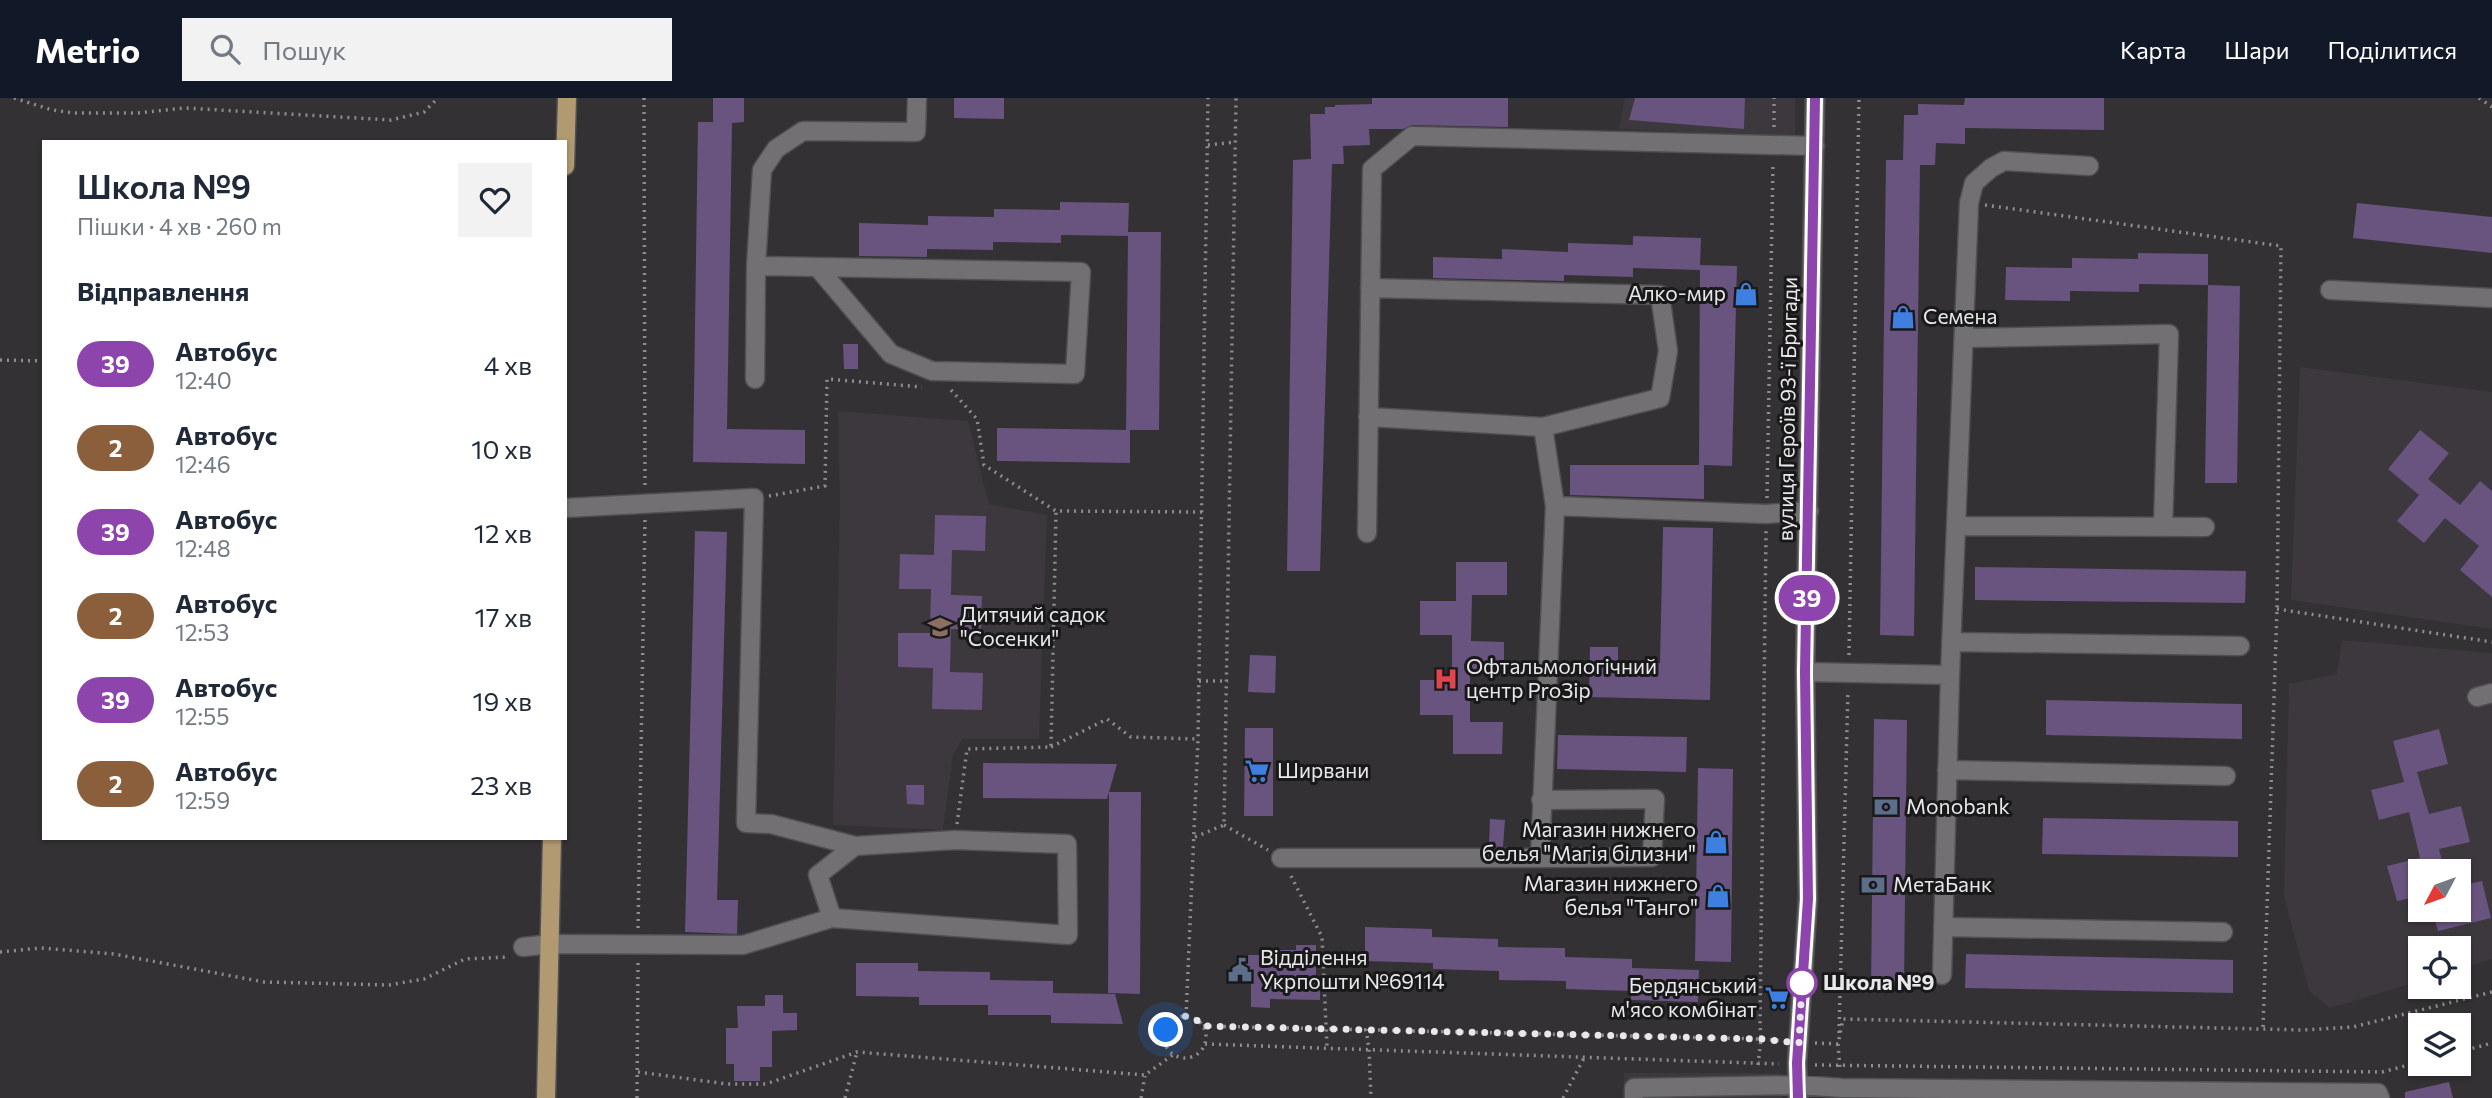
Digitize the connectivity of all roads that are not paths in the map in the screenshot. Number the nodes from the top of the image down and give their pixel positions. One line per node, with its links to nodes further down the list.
1 (567, 98): 4 (main road)
2 (917, 98): 7 (street)
3 (1815, 98): 5 (street, вулиця Героїв 93-ї Бригади)
4 (566, 140)
5 (1815, 145): 9 (street); 18 (street, вулиця Героїв 93-ї Бригади)
6 (2089, 166): 12 (street)
7 (756, 267): 8 (street); 13 (street)
8 (818, 268): 8 (street)
9 (1370, 288): 14 (street); 15 (street)
10 (2330, 290): 11 (street)
11 (2492, 298)
12 (1964, 338): 19 (street); 20 (street)
13 (755, 379)
14 (1368, 417): 15 (street); 22 (street)
15 (1544, 427): 16 (street)
16 (1555, 506): 18 (street); 29 (street)
17 (567, 508): 31 (street)
18 (1809, 511): 25 (street, вулиця Героїв 93-ї Бригади)
19 (1956, 526): 20 (street); 23 (street)
20 (2163, 527): 21 (street)
21 (2205, 527)
22 (1367, 533)
23 (1951, 642): 24 (street); 26 (street)
24 (2240, 646)
25 (1805, 672): 26 (street); 40 (street, вулиця Героїв 93-ї Бригади)
26 (1950, 675): 27 (street)
27 (1947, 770): 28 (street); 35 (street)
28 (2226, 776)
29 (1541, 800): 33 (street); 33 (street)
30 (552, 840): 37 (main road)
31 (855, 846): 34 (street); 34 (street)
32 (1281, 858): 33 (street)
33 (1540, 858)
34 (832, 918): 37 (street)
35 (1943, 927): 36 (street); 39 (street)
36 (2223, 932)
37 (550, 944): 38 (street); 42 (main road)
38 (523, 947)
39 (1942, 975)
40 (1799, 1092): 41 (street); 43 (street)
41 (2194, 1095): 44 (street)
42 (547, 1098)
43 (1634, 1098)
44 (2380, 1098)

